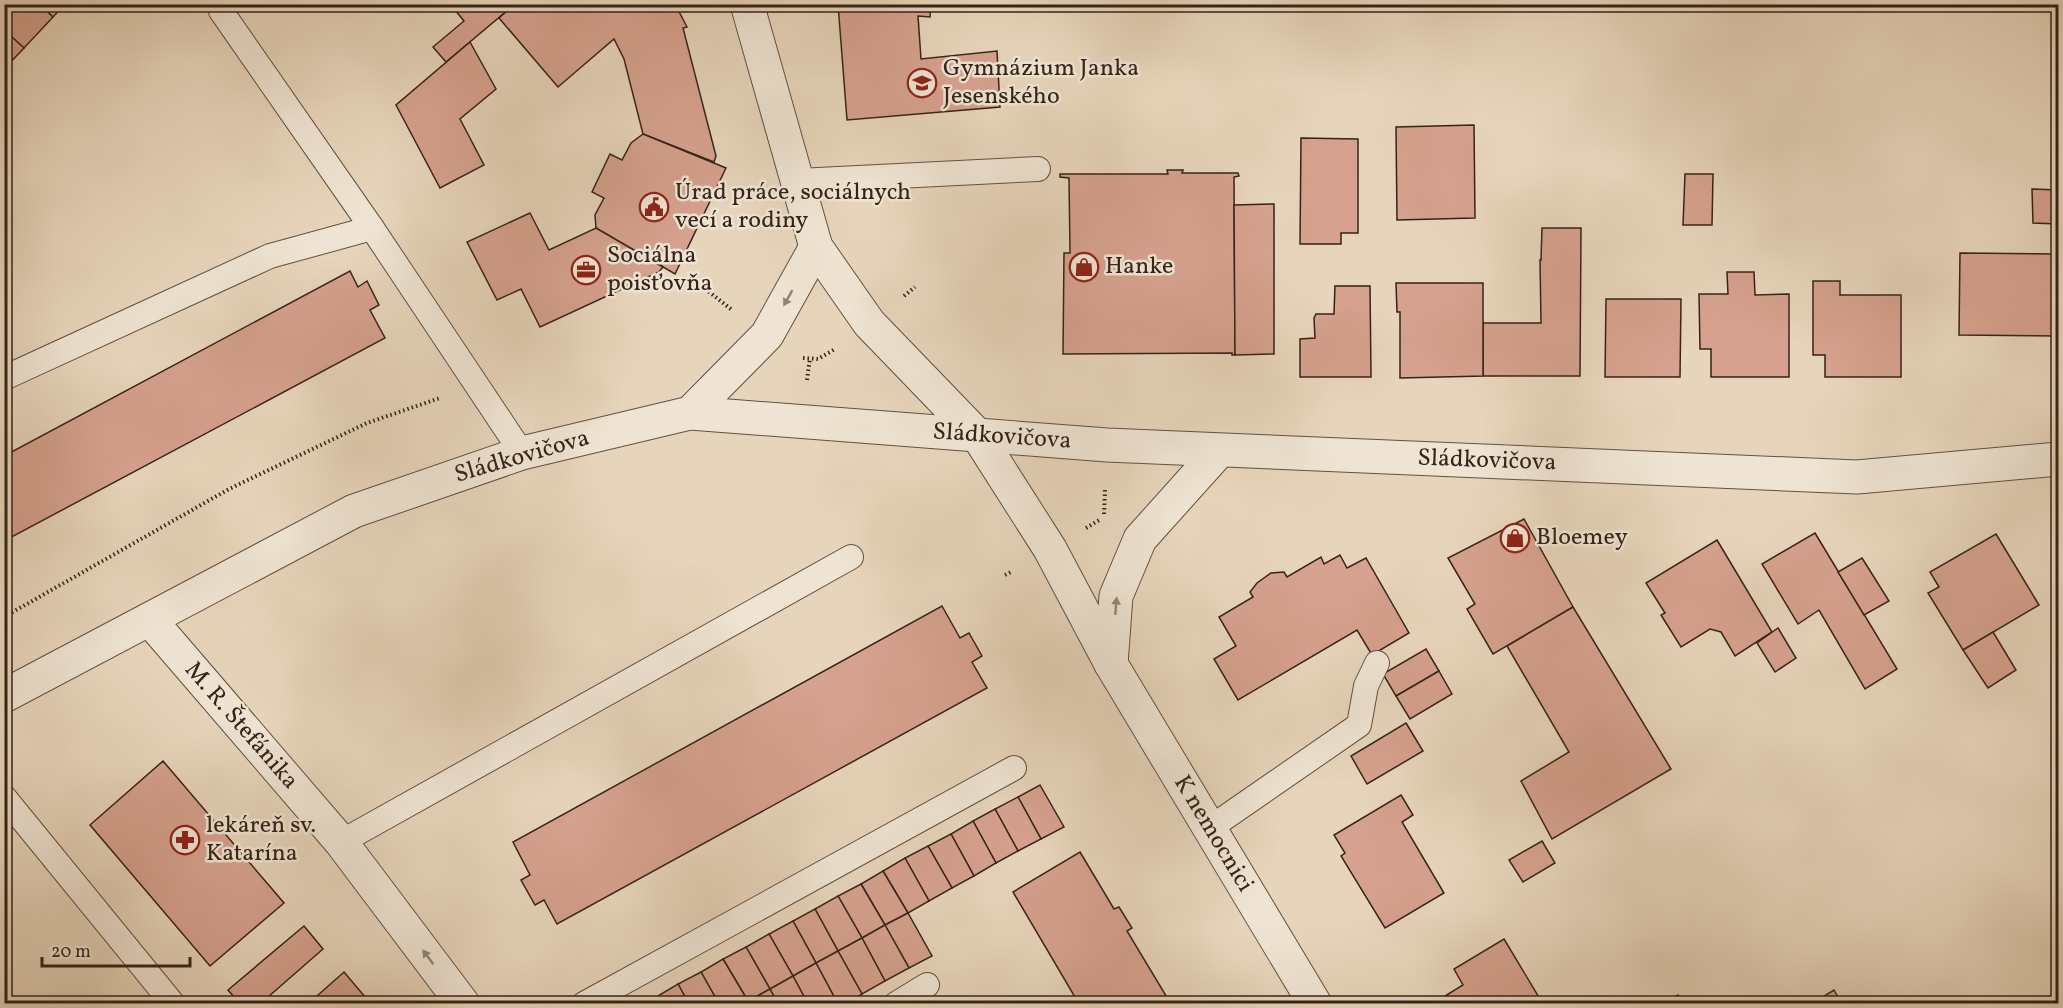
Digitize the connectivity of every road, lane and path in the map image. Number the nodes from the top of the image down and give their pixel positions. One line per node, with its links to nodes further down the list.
1 (747, 4): 4 (street, K nemocnici)
2 (221, 11): 5 (lane)
3 (1038, 169): 4 (lane)
4 (798, 182): 6 (street, K nemocnici)
5 (372, 228): 12 (lane); 13 (lane)
6 (816, 247): 15 (street, one-way to 15); 16 (street, K nemocnici)
7 (698, 283): 8 (path)
8 (735, 312)
9 (838, 347): 11 (path)
10 (800, 358): 11 (path)
11 (810, 358): 14 (path)
12 (4, 378)
13 (477, 386): 18 (lane); 25 (path)
14 (806, 386)
15 (690, 413): 16 (street, Sládkovičova); 18 (street, Sládkovičova)
16 (978, 436): 17 (street, Sládkovičova); 28 (street, K nemocnici)
17 (1219, 451): 19 (street, Sládkovičova); 28 (street, one-way to 17)
18 (522, 453): 26 (street, Sládkovičova)
19 (2058, 459)
20 (1105, 490): 21 (path)
21 (1078, 533)
22 (851, 557): 33 (lane)
23 (1013, 571): 24 (path)
24 (1005, 575)
25 (4, 616)
26 (150, 620): 29 (street, Sládkovičova); 33 (street, M. R. Štefánika)
27 (1377, 663): 32 (lane)
28 (1111, 664): 32 (street, K nemocnici)
29 (4, 696)
30 (1014, 768): 37 (lane)
31 (4, 797): 35 (lane)
32 (1210, 828): 39 (street, K nemocnici)
33 (341, 842): 36 (street, M. R. Štefánika, one-way to 33)
34 (927, 985): 38 (lane)
35 (173, 1004)
36 (463, 1004)
37 (584, 1004)
38 (896, 1004)
39 (1315, 1004)

